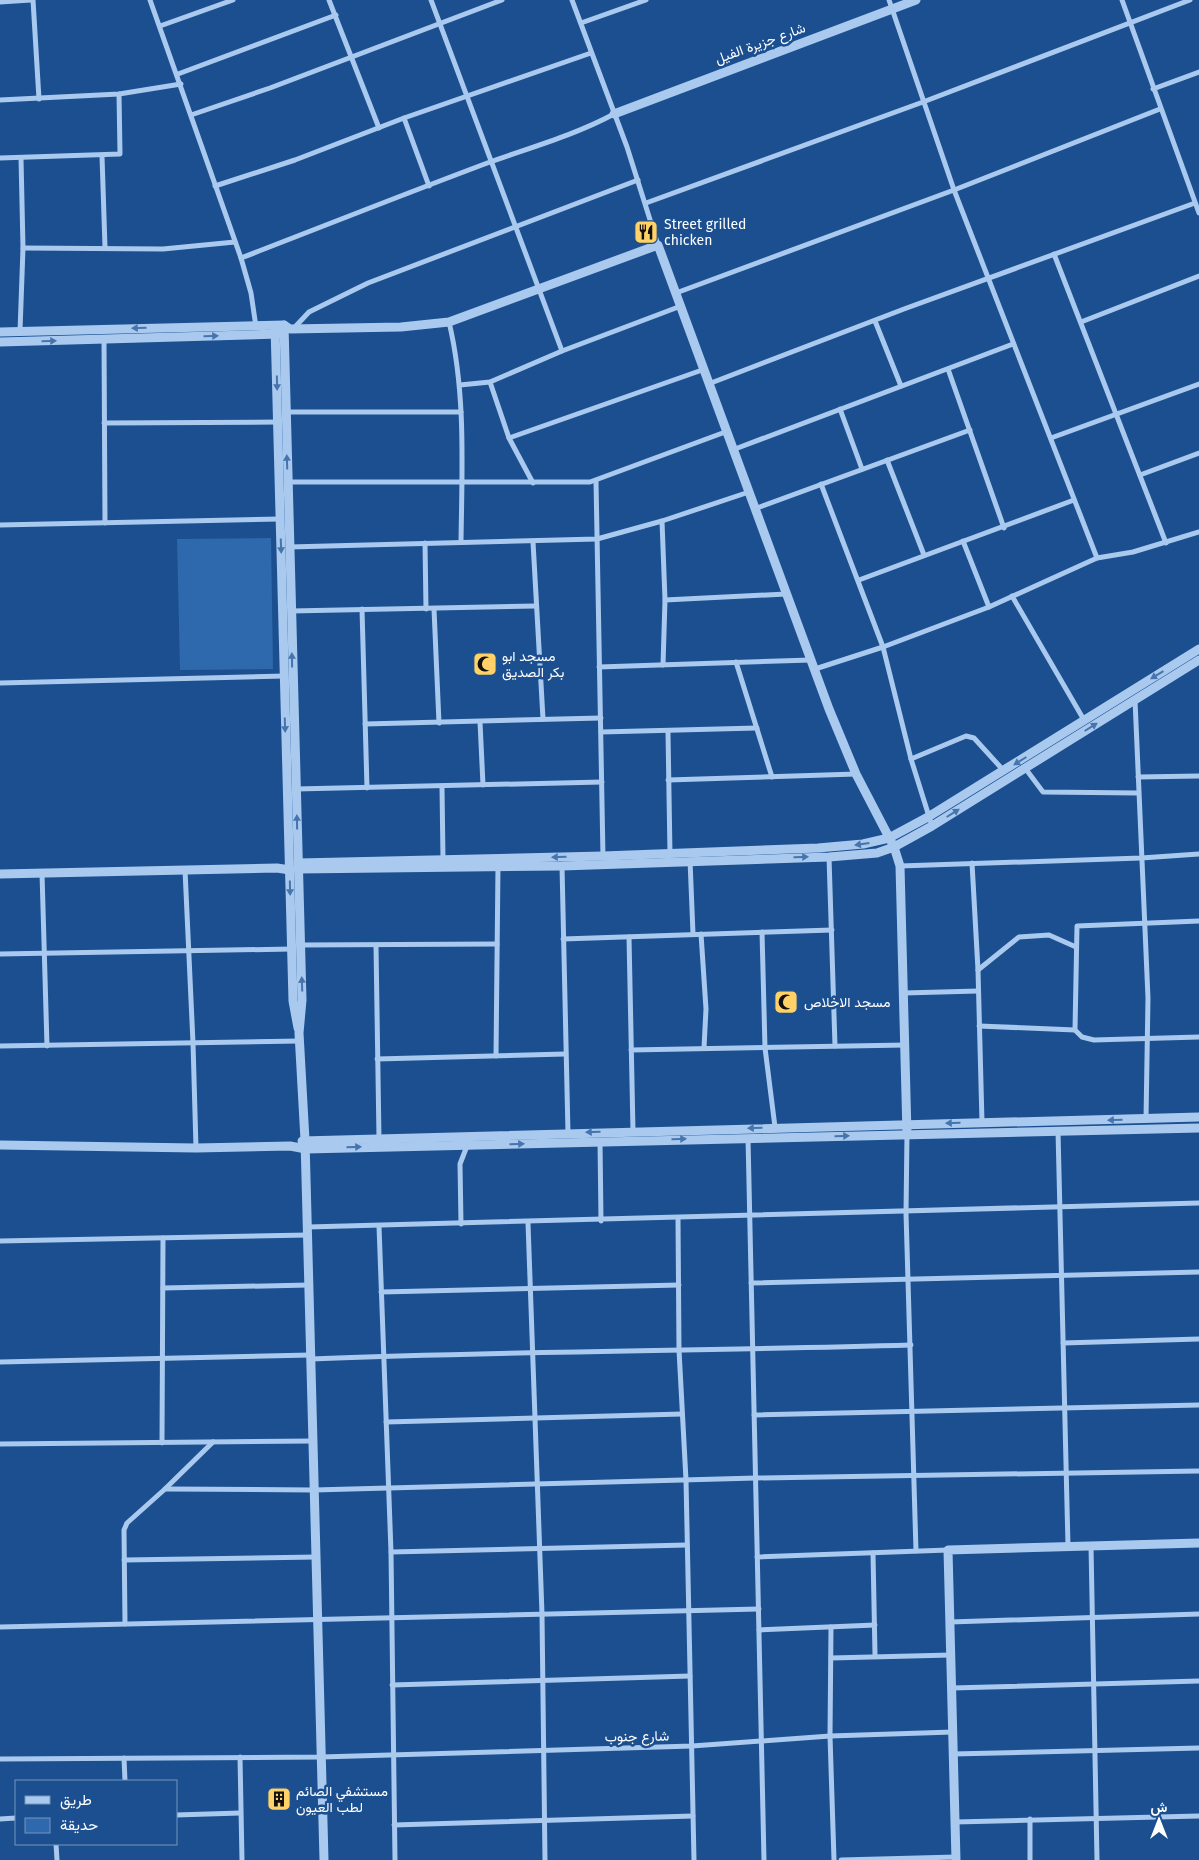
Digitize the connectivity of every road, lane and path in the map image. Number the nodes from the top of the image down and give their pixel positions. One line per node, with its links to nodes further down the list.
1 (32, 0): 12 (street); 27 (street)
2 (150, 0): 18 (street)
3 (233, 0): 18 (street)
4 (329, 0): 14 (street)
5 (432, 0): 15 (street)
6 (502, 0): 15 (street)
7 (572, 0): 16 (street)
8 (646, 0): 16 (street)
9 (916, 0): 13 (street, شارع جزيرة الفيل)
10 (1122, 0): 17 (street)
11 (1190, 0): 17 (street)
12 (0, 2)
13 (891, 4): 29 (street); 32 (street, شارع جزيرة الفيل)
14 (336, 16): 20 (street); 22 (street)
15 (440, 22): 20 (street); 26 (street)
16 (581, 23): 19 (street)
17 (1130, 23): 24 (street); 29 (street)
18 (160, 26): 22 (street)
19 (590, 53): 26 (street); 32 (street)
20 (352, 57): 31 (street); 34 (street)
21 (1199, 72): 24 (street)
22 (178, 74): 23 (street)
23 (182, 84): 25 (street); 31 (street)
24 (1153, 89): 30 (street)
25 (119, 94): 27 (street); 35 (street)
26 (466, 96): 33 (street); 38 (street)
27 (39, 99): 28 (street)
28 (0, 100)
29 (924, 102): 42 (street); 44 (street)
30 (1160, 109): 42 (street); 43 (street)
31 (191, 114): 40 (street)
32 (614, 114): 38 (street); 39 (street)
33 (404, 118): 34 (street); 41 (street)
34 (379, 128): 40 (street)
35 (102, 156): 37 (street); 49 (street)
36 (0, 158): 37 (street)
37 (21, 158): 50 (street)
38 (492, 162): 41 (street); 46 (street)
39 (638, 180): 44 (street); 46 (street)
40 (216, 186): 47 (street)
41 (429, 186): 52 (street)
42 (954, 190): 54 (street); 56 (street)
43 (1195, 202): 45 (street); 51 (street)
44 (646, 203): 48 (street)
45 (1199, 213)
46 (514, 226): 55 (street); 61 (street)
47 (235, 242): 49 (street); 52 (street)
48 (658, 245): 55 (street); 56 (street)
49 (105, 247): 50 (street)
50 (23, 248): 63 (street)
51 (1054, 254): 54 (street); 60 (street)
52 (241, 258): 62 (street)
53 (1199, 276): 60 (street)
54 (988, 278): 58 (street); 67 (street)
55 (538, 290): 59 (street); 68 (street)
56 (676, 293): 57 (street)
57 (681, 306): 68 (street); 69 (street)
58 (875, 321): 72 (street); 75 (street)
59 (449, 322): 61 (street); 74 (street)
60 (1081, 322): 79 (street)
61 (284, 329): 62 (street); 77 (street); 80 (street, one-way to 80)
62 (256, 330): 63 (street, one-way to 63); 65 (street, one-way to 62)
63 (20, 331): 64 (street)
64 (0, 332)
65 (104, 339): 66 (street, one-way to 65); 81 (street)
66 (0, 342)
67 (1013, 344): 70 (street); 85 (street)
68 (562, 351): 71 (street)
69 (705, 369): 72 (street); 84 (street)
70 (948, 369): 75 (street); 82 (street)
71 (490, 382): 74 (street); 84 (street)
72 (711, 384): 83 (street)
73 (1199, 384): 79 (street)
74 (460, 385): 78 (street)
75 (901, 386): 76 (street)
76 (840, 409): 86 (street); 89 (street)
77 (286, 412): 78 (street); 92 (street, one-way to 77)
78 (461, 412): 94 (street)
79 (1117, 413): 85 (street); 90 (street)
80 (278, 422): 81 (street); 99 (street)
81 (104, 423): 101 (street)
82 (970, 430): 88 (street); 103 (street)
83 (728, 431): 86 (street); 91 (street)
84 (510, 438): 93 (street)
85 (1051, 438): 97 (street)
86 (735, 449): 96 (street)
87 (1199, 453): 90 (street)
88 (887, 460): 89 (street); 112 (street)
89 (862, 469): 95 (street)
90 (1140, 475): 110 (street)
91 (596, 480): 93 (street); 105 (street)
92 (288, 482): 94 (street); 111 (street)
93 (533, 482): 94 (street)
94 (462, 483): 108 (street)
95 (821, 484): 98 (street); 114 (street)
96 (750, 492): 98 (street); 100 (street)
97 (1074, 500): 103 (street); 113 (street)
98 (756, 508): 115 (street)
99 (280, 519): 101 (street); 132 (street, one-way to 132)
100 (662, 520): 105 (street); 117 (street)
101 (105, 523): 102 (street)
102 (0, 525)
103 (1004, 528): 106 (street)
104 (1199, 532): 110 (street)
105 (597, 539): 109 (street); 130 (street)
106 (963, 541): 112 (street); 119 (street)
107 (424, 542): 108 (street); 111 (street); 120 (street)
108 (461, 542): 109 (street)
109 (533, 542): 118 (street)
110 (1166, 543): 113 (street)
111 (290, 547): 123 (street)
112 (924, 556): 114 (street)
113 (1097, 558): 116 (street)
114 (859, 580): 124 (street)
115 (786, 594): 117 (street); 126 (street)
116 (1012, 596): 119 (street); 137 (street)
117 (664, 600): 129 (street)
118 (535, 606): 121 (street); 136 (street)
119 (989, 607): 124 (street)
120 (426, 608): 121 (street); 122 (street)
121 (434, 608): 139 (street)
122 (362, 609): 123 (street); 140 (street)
123 (291, 611): 156 (street, one-way to 123)
124 (883, 648): 131 (street); 144 (street)
125 (1199, 649): 137 (street, one-way to 137)
126 (812, 660): 128 (street); 131 (street)
127 (1199, 660): 134 (street)
128 (736, 662): 129 (street); 141 (street)
129 (663, 665): 130 (street)
130 (599, 668): 135 (street)
131 (815, 670): 147 (street)
132 (284, 676): 133 (street); 169 (street, one-way to 169)
133 (0, 683)
134 (1135, 699): 145 (street, one-way to 134); 150 (street)
135 (601, 718): 136 (street); 142 (street)
136 (543, 719): 138 (street)
137 (1084, 720): 146 (street, one-way to 146)
138 (480, 722): 139 (street); 153 (street)
139 (439, 723): 140 (street)
140 (366, 724): 155 (street)
141 (757, 728): 143 (street); 149 (street)
142 (601, 732): 143 (street); 152 (street)
143 (668, 732): 151 (street)
144 (911, 759): 146 (street); 158 (street)
145 (1025, 768): 157 (street); 158 (street, one-way to 145)
146 (1004, 771): 158 (street)
147 (856, 774): 149 (street); 159 (street)
148 (1199, 776): 150 (street)
149 (772, 777): 151 (street)
150 (1138, 777): 157 (street)
151 (668, 780): 161 (street)
152 (602, 782): 153 (street); 166 (street)
153 (483, 785): 154 (street)
154 (442, 786): 155 (street); 165 (street)
155 (367, 788): 156 (street)
156 (296, 789): 169 (street, one-way to 156)
157 (1138, 793): 164 (street)
158 (930, 822): 159 (street); 160 (street)
159 (889, 838): 160 (street); 161 (street, one-way to 161)
160 (894, 847): 163 (street); 172 (street)
161 (670, 854): 166 (street)
162 (1199, 854): 164 (street)
163 (829, 857): 167 (street, one-way to 163); 178 (street)
164 (1141, 858): 168 (street); 177 (street)
165 (444, 859): 166 (street, one-way to 165); 169 (street)
166 (603, 860): 167 (street); 171 (street)
167 (690, 860): 180 (street)
168 (972, 863): 172 (street); 192 (street)
169 (294, 866): 170 (street); 173 (street); 185 (street); 188 (street, one-way to 188)
170 (498, 866): 171 (street); 184 (street)
171 (562, 866): 183 (street)
172 (900, 866): 194 (street)
173 (184, 870): 174 (street); 189 (street)
174 (42, 873): 175 (street); 190 (street)
175 (0, 874)
176 (1199, 921): 177 (street)
177 (1144, 924): 187 (street); 199 (street)
178 (832, 930): 179 (street); 204 (street)
179 (762, 932): 181 (street); 206 (street)
180 (693, 934): 181 (street); 182 (street)
181 (701, 934): 205 (street)
182 (629, 937): 183 (street); 207 (street)
183 (563, 939): 208 (street)
184 (497, 944): 186 (street); 209 (street)
185 (301, 945): 186 (street); 197 (street, one-way to 185)
186 (376, 946): 210 (street)
187 (1076, 948): 192 (street); 196 (street)
188 (292, 949): 189 (street); 197 (street)
189 (189, 951): 190 (street); 200 (street)
190 (44, 953): 191 (street); 203 (street)
191 (0, 954)
192 (978, 970): 193 (street)
193 (978, 991): 194 (street); 195 (street)
194 (904, 993): 201 (street)
195 (979, 1026): 196 (street); 213 (street)
196 (1074, 1030): 199 (street)
197 (299, 1037): 200 (street); 226 (street)
198 (1199, 1037): 199 (street)
199 (1147, 1038): 212 (street)
200 (194, 1043): 203 (street); 229 (street)
201 (906, 1045): 204 (street); 214 (street)
202 (0, 1046): 203 (street)
203 (47, 1046)
204 (835, 1046): 206 (street)
205 (704, 1048): 206 (street); 207 (street)
206 (765, 1048): 215 (street)
207 (631, 1050): 217 (street)
208 (565, 1054): 209 (street); 219 (street)
209 (496, 1056): 210 (street)
210 (377, 1059): 221 (street)
211 (1199, 1117): 212 (street)
212 (1146, 1119): 213 (street, one-way to 213)
213 (982, 1122): 214 (street, one-way to 214)
214 (907, 1124): 215 (street); 220 (street)
215 (774, 1127): 217 (street, one-way to 217)
216 (1199, 1128): 218 (street)
217 (633, 1131): 219 (street, one-way to 219)
218 (1058, 1131): 220 (street); 231 (street)
219 (568, 1133): 222 (street)
220 (907, 1134): 223 (street, one-way to 220); 232 (street)
221 (379, 1138): 225 (street); 226 (street)
222 (553, 1138): 224 (street); 225 (street); 228 (street, one-way to 222)
223 (748, 1138): 224 (street, one-way to 223); 233 (street)
224 (600, 1141): 235 (street)
225 (395, 1142): 226 (street, one-way to 225); 228 (street)
226 (305, 1144): 229 (street); 239 (street)
227 (0, 1145): 229 (street)
228 (467, 1146): 237 (street)
229 (196, 1148)
230 (1199, 1203): 231 (street)
231 (1060, 1207): 232 (street); 243 (street)
232 (906, 1213): 233 (street); 244 (street)
233 (750, 1216): 234 (street); 245 (street)
234 (678, 1218): 235 (street); 247 (street)
235 (601, 1221): 236 (street)
236 (528, 1222): 237 (street); 248 (street)
237 (461, 1224): 238 (street)
238 (379, 1226): 239 (street); 250 (street)
239 (308, 1231): 240 (street); 246 (street)
240 (163, 1238): 241 (street); 249 (street)
241 (0, 1241)
242 (1199, 1272): 243 (street)
243 (1061, 1277): 244 (street); 252 (street)
244 (909, 1280): 245 (street); 253 (street)
245 (751, 1283): 255 (street)
246 (309, 1285): 249 (street); 258 (street)
247 (679, 1285): 248 (street); 254 (street)
248 (531, 1287): 250 (street); 256 (street)
249 (163, 1288): 259 (street)
250 (382, 1292): 257 (street)
251 (1199, 1339): 252 (street)
252 (1063, 1343): 262 (street)
253 (911, 1345): 255 (street); 263 (street)
254 (679, 1350): 255 (street); 256 (street); 264 (street)
255 (753, 1350): 265 (street)
256 (534, 1352): 257 (street); 266 (street)
257 (384, 1356): 258 (street); 267 (street)
258 (311, 1357): 259 (street); 268 (street)
259 (162, 1358): 260 (street); 269 (street)
260 (0, 1362)
261 (1199, 1406): 262 (street)
262 (1063, 1408): 263 (street); 273 (street)
263 (912, 1412): 265 (street); 274 (street)
264 (682, 1414): 266 (street); 276 (street)
265 (754, 1415): 275 (street)
266 (535, 1418): 267 (street); 277 (street)
267 (386, 1422): 278 (street)
268 (313, 1441): 270 (street); 280 (street)
269 (162, 1442): 270 (street); 271 (street)
270 (213, 1442): 279 (street)
271 (0, 1444)
272 (1199, 1471): 273 (street)
273 (1066, 1473): 274 (street); 283 (street)
274 (913, 1476): 275 (street); 287 (street)
275 (756, 1478): 276 (street); 291 (street)
276 (686, 1480): 277 (street); 282 (street)
277 (537, 1484): 278 (street); 285 (street)
278 (388, 1488): 280 (street); 288 (street)
279 (165, 1490): 280 (street); 292 (street)
280 (314, 1490): 290 (street)
281 (1199, 1543): 284 (street)
282 (686, 1545): 285 (street); 294 (street)
283 (1068, 1546): 284 (street); 286 (street)
284 (1091, 1546): 298 (street)
285 (540, 1548): 288 (street); 295 (street)
286 (948, 1550): 287 (street); 300 (street)
287 (916, 1551): 289 (street)
288 (391, 1552): 297 (street)
289 (873, 1553): 291 (street); 302 (street)
290 (316, 1557): 292 (street); 299 (street)
291 (757, 1557): 293 (street)
292 (124, 1560): 301 (street)
293 (759, 1609): 294 (street); 305 (street)
294 (688, 1610): 295 (street); 309 (street)
295 (542, 1614): 297 (street); 310 (street)
296 (1199, 1614): 298 (street)
297 (391, 1618): 299 (street); 312 (street)
298 (1091, 1618): 300 (street); 313 (street)
299 (318, 1619): 301 (street); 325 (street)
300 (950, 1622): 307 (street)
301 (125, 1624): 303 (street)
302 (874, 1625): 304 (street); 306 (street)
303 (0, 1627)
304 (831, 1628): 305 (street); 308 (street)
305 (759, 1630): 317 (street)
306 (875, 1655): 307 (street); 308 (street)
307 (951, 1655): 314 (street)
308 (831, 1658): 316 (street)
309 (690, 1676): 310 (street); 318 (street)
310 (541, 1680): 312 (street); 320 (street)
311 (1199, 1681): 313 (street)
312 (392, 1685): 322 (street)
313 (1093, 1685): 314 (street); 321 (street)
314 (952, 1688): 315 (street)
315 (953, 1732): 316 (street, شارع جنوب); 323 (street)
316 (830, 1736): 317 (street, شارع جنوب); 349 (street)
317 (762, 1740): 318 (street, شارع جنوب); 348 (street)
318 (692, 1746): 320 (street, شارع جنوب); 331 (street)
319 (1199, 1748): 321 (street)
320 (542, 1750): 322 (street, شارع جنوب); 337 (street)
321 (1094, 1750): 323 (street); 335 (street)
322 (394, 1754): 325 (street, شارع جنوب); 339 (street)
323 (953, 1754): 338 (street)
324 (240, 1757): 325 (street, شارع جنوب); 326 (street, شارع جنوب); 329 (street)
325 (322, 1757): 344 (street)
326 (124, 1758): 327 (street, شارع جنوب); 328 (street)
327 (0, 1759)
328 (125, 1780)
329 (240, 1813): 330 (street); 343 (street)
330 (178, 1815)
331 (693, 1816): 337 (street); 347 (street)
332 (1199, 1816): 335 (street)
333 (0, 1818): 334 (street)
334 (15, 1818)
335 (1095, 1818): 336 (street); 352 (street)
336 (1030, 1819): 338 (street); 351 (street)
337 (544, 1820): 339 (street); 346 (street)
338 (955, 1822): 341 (street)
339 (394, 1825): 345 (street)
340 (56, 1845): 342 (street)
341 (956, 1858): 350 (street)
342 (57, 1860)
343 (242, 1860)
344 (324, 1860)
345 (395, 1860)
346 (545, 1860)
347 (694, 1860)
348 (764, 1860)
349 (834, 1860)
350 (841, 1860)
351 (1030, 1860)
352 (1097, 1860)

